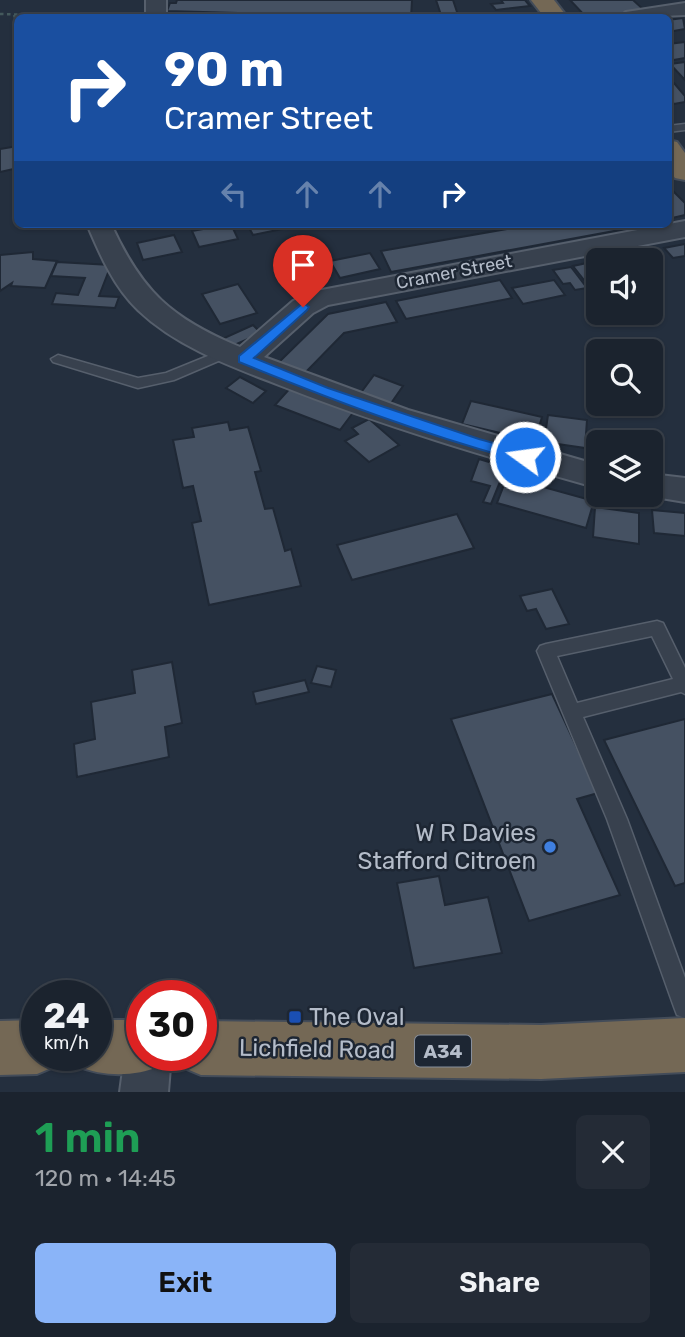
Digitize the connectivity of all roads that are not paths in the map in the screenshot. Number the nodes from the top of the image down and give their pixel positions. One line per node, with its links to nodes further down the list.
1 (685, 9): 2 (street)
2 (652, 14)
3 (672, 154): 4 (highway)
4 (685, 172)
5 (110, 228): 7 (street)
6 (685, 229): 7 (street, Cramer Street)
7 (235, 356): 8 (lane); 9 (street)
8 (58, 359)
9 (586, 473)
10 (663, 487): 11 (street)
11 (685, 490)
12 (684, 685): 13 (lane); 13 (lane)
13 (572, 712): 14 (lane)
14 (685, 1007)
15 (685, 1045): 18 (highway, Lichfield Road / A34)
16 (21, 1047): 17 (highway)
17 (0, 1048)
18 (217, 1048)
19 (146, 1071): 20 (street)
20 (144, 1092)

